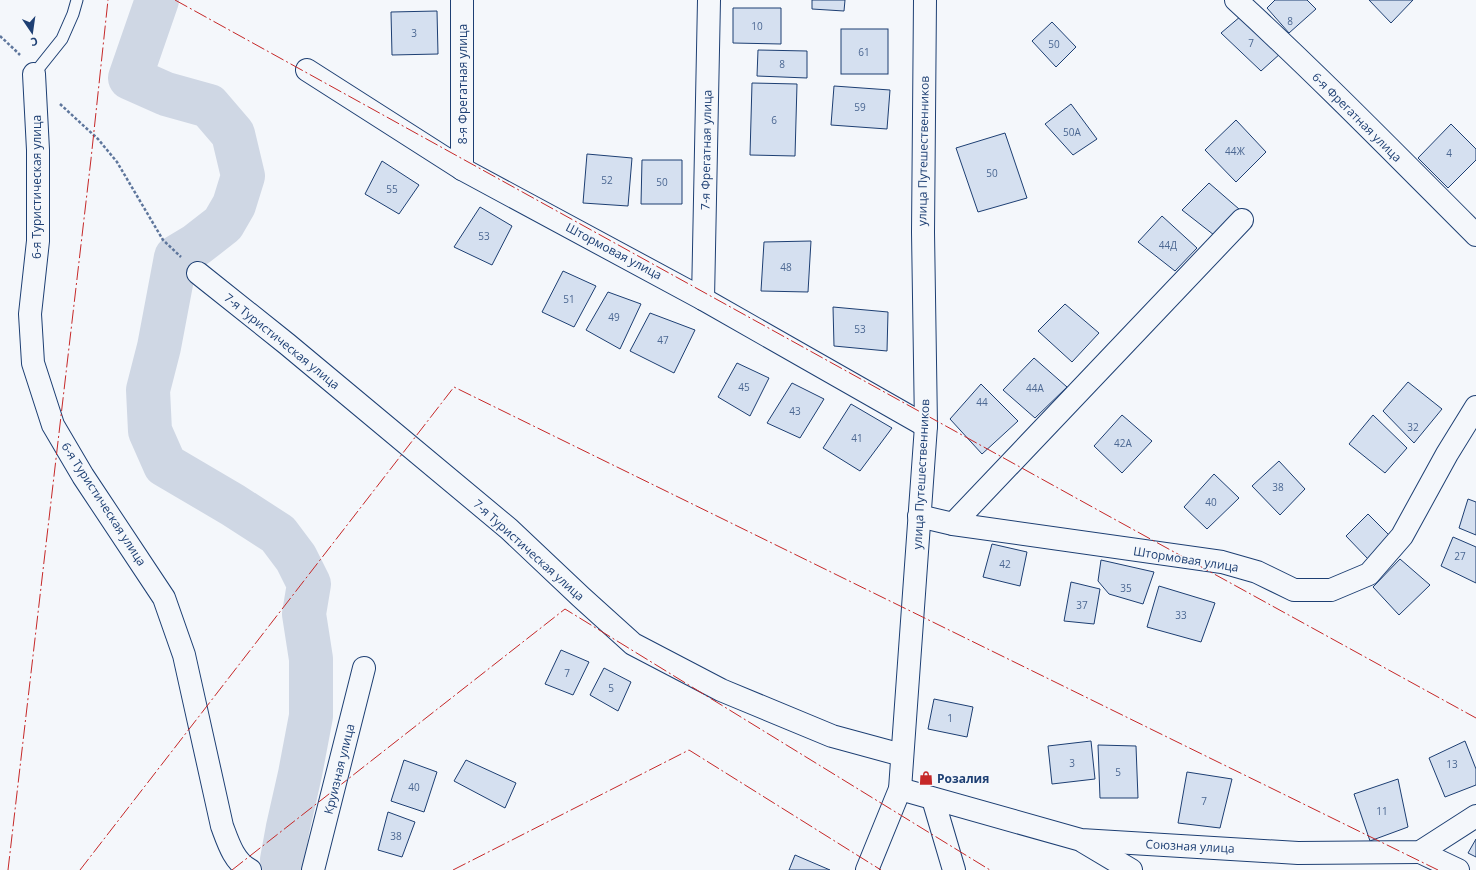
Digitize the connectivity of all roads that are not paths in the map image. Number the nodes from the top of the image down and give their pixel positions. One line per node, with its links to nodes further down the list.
1 (77, 0): 7 (lane)
2 (462, 0): 8 (street, 8-я Фрегатная улица)
3 (709, 0): 12 (street, 7-я Фрегатная улица)
4 (925, 0): 14 (street, улица Путешественников)
5 (1236, 0): 10 (street, 6-я Фрегатная улица)
6 (308, 70): 8 (street, Штормовая улица)
7 (34, 74): 24 (street, 6-я Туристическая улица)
8 (462, 169): 12 (street, Штормовая улица)
9 (1242, 220): 16 (street)
10 (1476, 235)
11 (198, 273): 18 (street, 7-я Туристическая улица)
12 (703, 299): 14 (street, Штормовая улица)
13 (1476, 407): 16 (street, Штормовая улица)
14 (926, 426): 15 (street, улица Путешественников)
15 (919, 516): 16 (street, Штормовая улица); 18 (street, улица Путешественников)
16 (953, 524)
17 (364, 668): 25 (street, Круизная улица)
18 (902, 755): 19 (street, улица Путешественников)
19 (900, 789): 20 (street, Союзная улица); 26 (street, улица Путешественников)
20 (933, 798): 22 (street, Союзная улица); 27 (street)
21 (1476, 816): 23 (street)
22 (1081, 840): 23 (street, Союзная улица); 28 (street)
23 (1420, 852): 29 (street)
24 (246, 869)
25 (313, 870)
26 (867, 870)
27 (954, 870)
28 (1130, 870)
29 (1458, 870)

